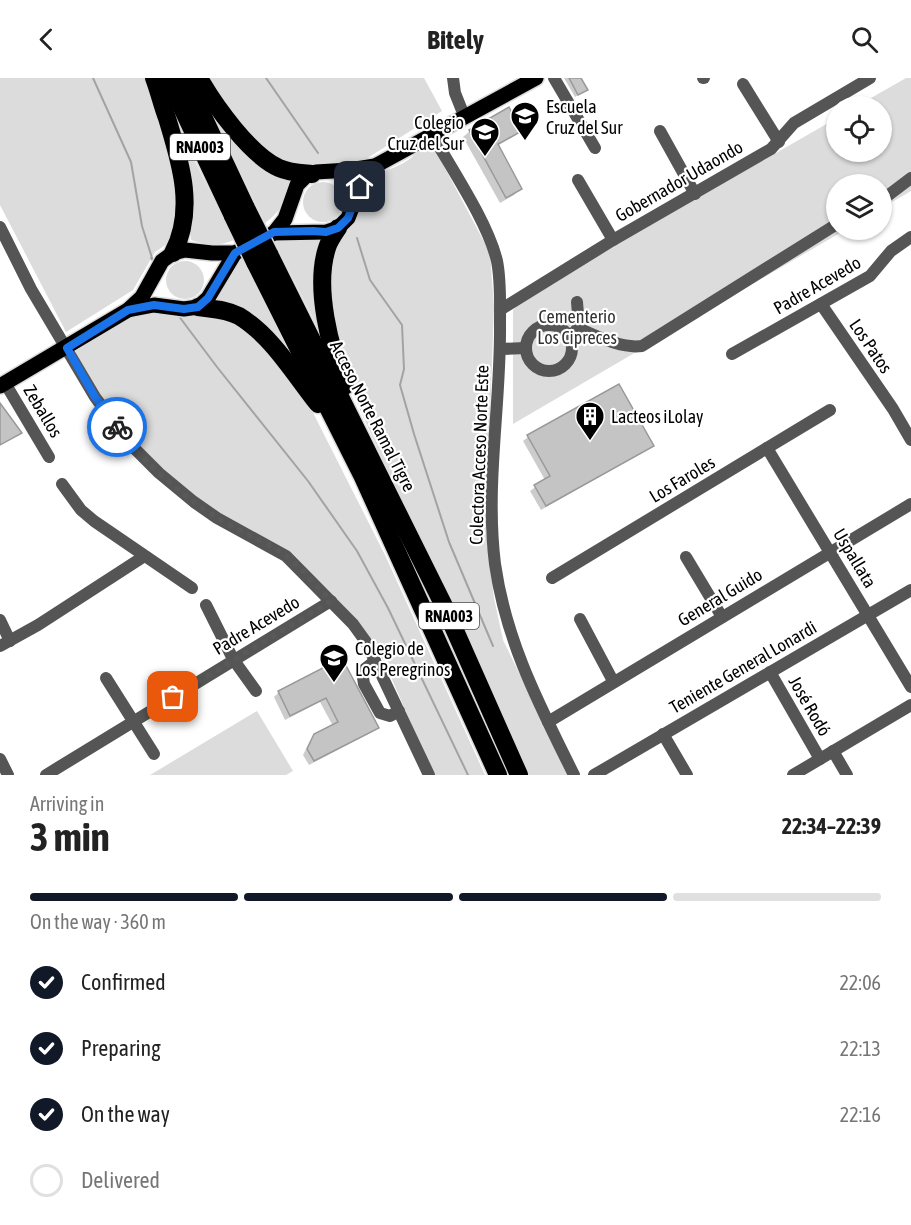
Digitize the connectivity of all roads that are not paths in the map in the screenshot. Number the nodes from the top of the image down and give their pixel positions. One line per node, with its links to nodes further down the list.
1 (154, 78): 32 (highway)
2 (168, 78): 24 (highway, Acceso Norte Ramal Tigre / RNA003)
3 (184, 78): 24 (highway, Acceso Norte Ramal Tigre / RNA003)
4 (199, 78): 17 (highway)
5 (453, 78): 11 (street)
6 (536, 78): 11 (main road)
7 (554, 78): 15 (street)
8 (870, 78): 9 (street, Gobernador Udaondo)
9 (851, 83): 14 (street, Gobernador Udaondo)
10 (743, 84): 14 (street)
11 (465, 118): 13 (main road)
12 (660, 131): 21 (street)
13 (433, 136): 16 (main road); 42 (street, Colectora Acceso Norte Este)
14 (779, 142): 21 (street, Gobernador Udaondo)
15 (595, 148)
16 (375, 166): 17 (main road); 23 (main road)
17 (318, 173): 22 (main road); 23 (main road)
18 (911, 178): 20 (street)
19 (578, 180): 31 (street)
20 (892, 192)
21 (695, 194): 31 (street, Gobernador Udaondo)
22 (292, 202): 27 (main road); 29 (main road)
23 (352, 205): 26 (main road)
24 (240, 212): 34 (highway, Acceso Norte Ramal Tigre / RNA003, bridge)
25 (0, 227): 44 (street)
26 (338, 228): 27 (main road); 53 (highway)
27 (313, 231): 29 (main road)
28 (826, 231): 43 (street)
29 (274, 232): 33 (main road)
30 (911, 237): 38 (street, Padre Acevedo)
31 (613, 240): 42 (street, Gobernador Udaondo)
32 (182, 252): 33 (main road); 35 (main road); 36 (main road)
33 (235, 253): 36 (main road)
34 (262, 258): 53 (highway, Acceso Norte Ramal Tigre / RNA003); 54 (highway, Acceso Norte Ramal Tigre / RNA003)
35 (156, 274): 40 (main road); 41 (main road)
36 (211, 293): 39 (main road)
37 (577, 302): 43 (street)
38 (821, 304): 47 (street, Padre Acevedo); 50 (street, Los Patos)
39 (198, 307): 40 (main road); 54 (highway)
40 (178, 309): 41 (main road)
41 (128, 310): 44 (main road)
42 (500, 310): 46 (street, Colectora Acceso Norte Este)
43 (574, 333): 45 (street); 45 (street)
44 (67, 348): 48 (main road); 63 (street)
45 (525, 348): 46 (street)
46 (501, 349): 80 (street, Colectora Acceso Norte Este)
47 (732, 354)
48 (3, 385): 52 (street, Zeballos)
49 (830, 410): 51 (street, Los Faroles)
50 (911, 440)
51 (767, 448): 57 (street, Uspallata); 60 (street, Los Faroles)
52 (49, 457)
53 (373, 460): 90 (highway, Acceso Norte Ramal Tigre / RNA003)
54 (363, 477): 89 (highway, Acceso Norte Ramal Tigre / RNA003)
55 (62, 483): 58 (street)
56 (911, 504): 57 (street, General Guido)
57 (830, 551): 65 (street, Uspallata); 66 (street, General Guido)
58 (143, 557): 61 (street); 69 (street)
59 (686, 557): 66 (street)
60 (552, 578)
61 (192, 588)
62 (911, 590): 65 (street, Teniente General Lonardi)
63 (331, 601): 70 (street, Padre Acevedo); 71 (street)
64 (206, 605): 70 (street)
65 (868, 615): 72 (street, Teniente General Lonardi); 75 (street, Uspallata)
66 (722, 617): 74 (street, General Guido)
67 (580, 619): 74 (street)
68 (0, 620): 69 (street)
69 (5, 643)
70 (233, 659): 76 (street); 79 (street, Padre Acevedo)
71 (375, 661): 78 (street); 78 (street)
72 (770, 672): 81 (street, Teniente General Lonardi); 85 (street, José Rodó)
73 (106, 678): 79 (street)
74 (613, 681): 80 (street, General Guido)
75 (911, 687)
76 (256, 691)
77 (911, 705): 82 (street)
78 (399, 711): 88 (street)
79 (133, 721): 83 (street); 87 (street, Padre Acevedo)
80 (548, 722): 91 (street, Colectora Acceso Norte Este)
81 (663, 735): 92 (street, Teniente General Lonardi); 93 (street)
82 (833, 751): 85 (street); 95 (street, José Rodó)
83 (154, 754)
84 (0, 759): 86 (street)
85 (820, 759): 94 (street)
86 (8, 775)
87 (46, 775)
88 (429, 775)
89 (498, 775)
90 (519, 775)
91 (574, 775)
92 (594, 775)
93 (687, 775)
94 (793, 775)
95 (847, 775)

